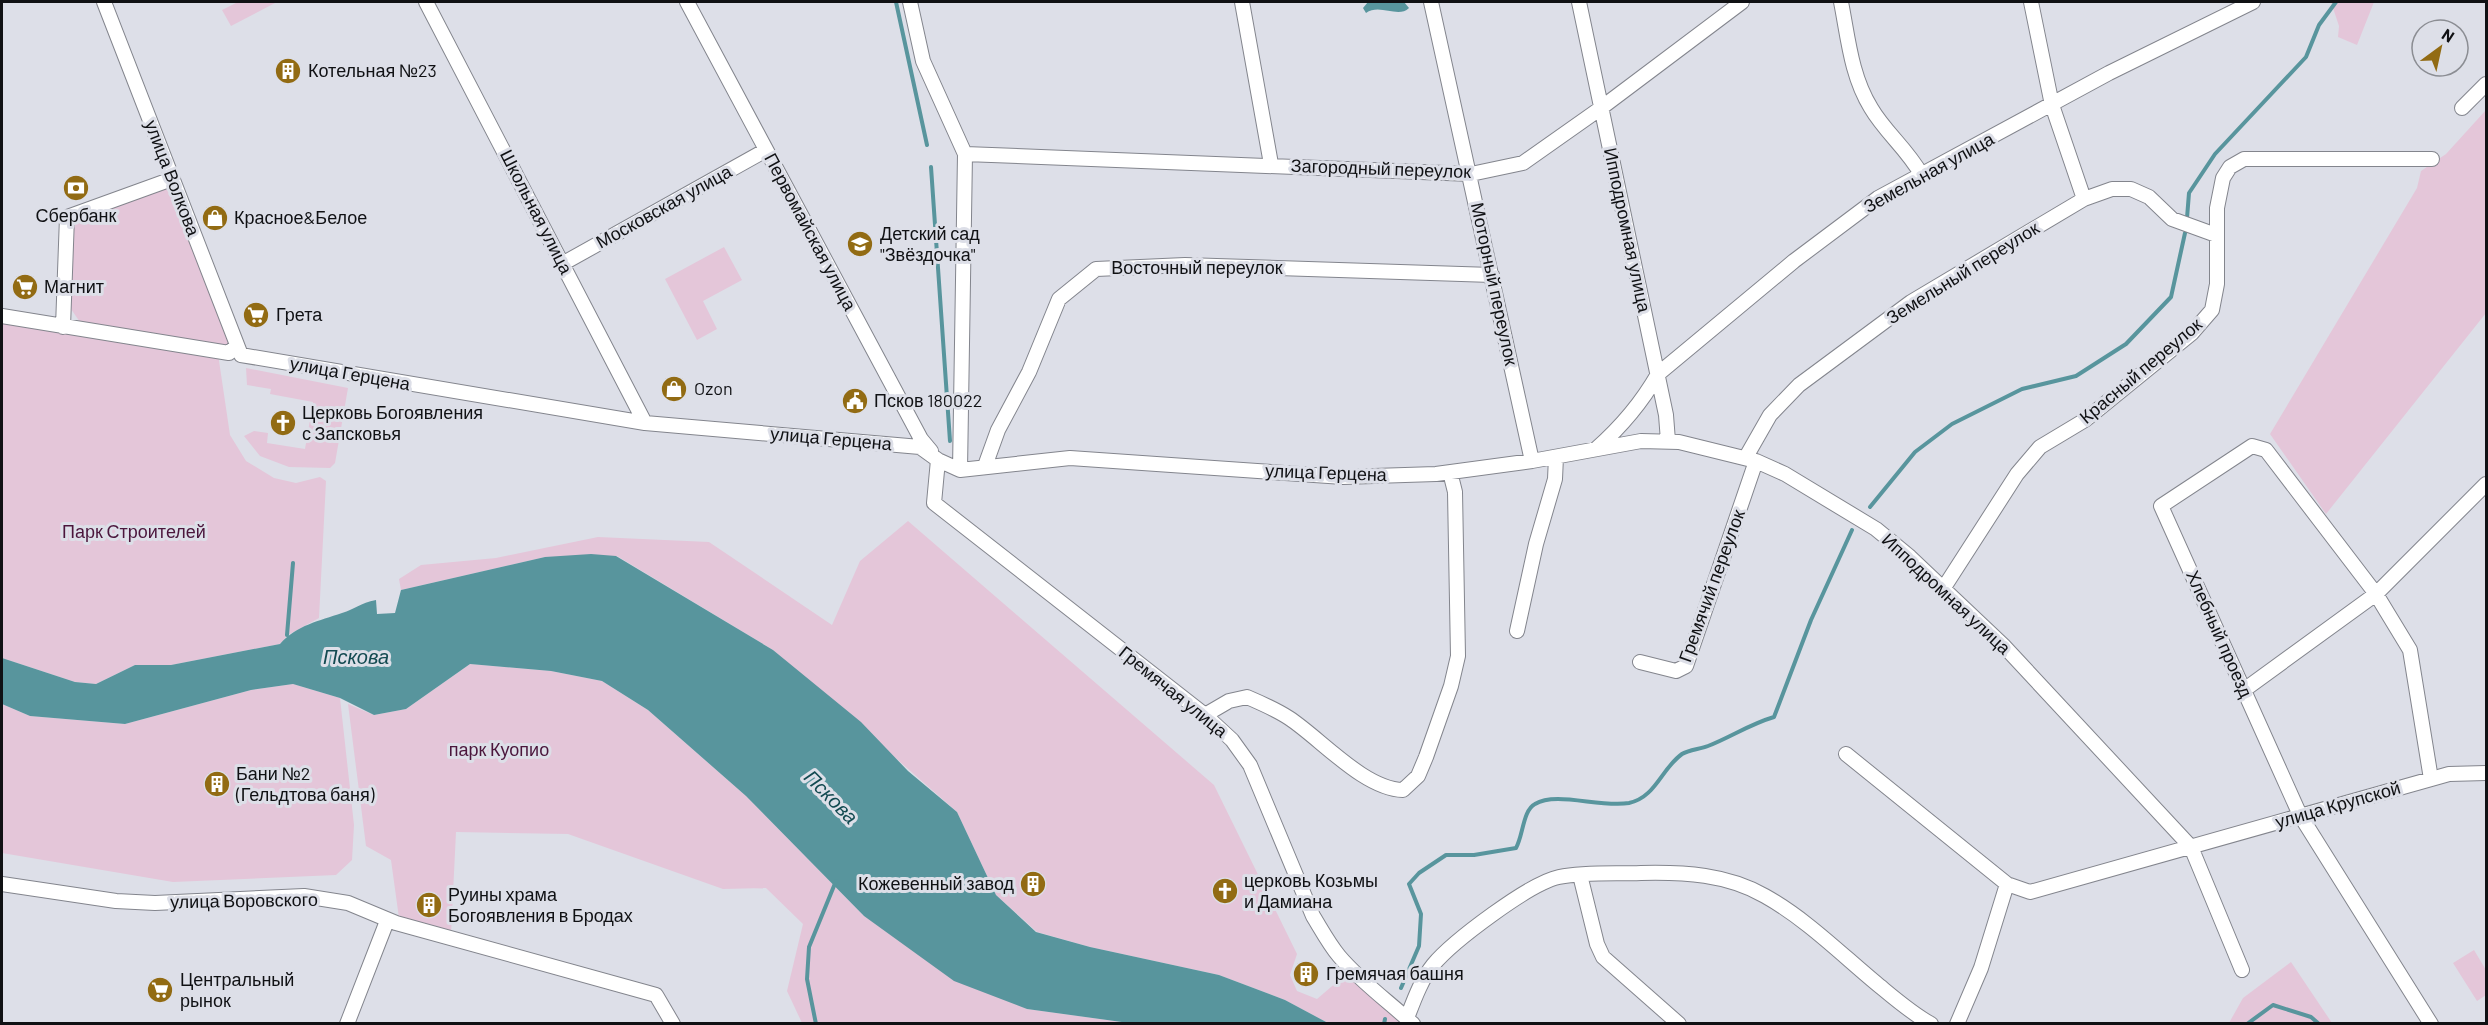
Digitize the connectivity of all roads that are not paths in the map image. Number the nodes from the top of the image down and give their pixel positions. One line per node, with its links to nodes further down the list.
1 (104, 2): 22 (street, улица Волкова)
2 (426, 2): 25 (street, Школьная улица)
3 (687, 2): 16 (street, Первомайская улица)
4 (910, 2): 17 (street)
5 (1242, 2): 19 (street)
6 (1431, 2): 20 (street, Моторный переулок)
7 (1579, 2): 14 (street, Ипподромная улица)
8 (1742, 2): 14 (street, Загородный переулок)
9 (1840, 2): 21 (street)
10 (2031, 2): 13 (street)
11 (2253, 2): 13 (street, Земельная улица)
12 (2487, 84): 15 (street)
13 (2052, 105): 21 (street, Земельная улица); 23 (street)
14 (1601, 108): 20 (street, Загородный переулок); 30 (street, Ипподромная улица)
15 (2462, 108)
16 (766, 150): 25 (street, Московская улица); 36 (street, Первомайская улица)
17 (965, 154): 19 (street, Загородный переулок); 39 (street)
18 (2432, 159): 24 (street, Красный переулок)
19 (1271, 164): 20 (street, Загородный переулок)
20 (1471, 174): 26 (street, Моторный переулок)
21 (1921, 174): 30 (street, Земельная улица)
22 (172, 179): 28 (street); 29 (street, улица Волкова)
23 (2084, 199): 24 (street, Земельный переулок); 35 (street, Земельный переулок)
24 (2216, 235): 42 (street, Красный переулок)
25 (562, 264): 31 (street, Школьная улица)
26 (1492, 275): 37 (street, Моторный переулок); 38 (street, Восточный переулок)
27 (2, 316): 28 (street, улица Герцена)
28 (63, 327): 29 (street, улица Герцена)
29 (241, 355): 31 (street, улица Герцена)
30 (1658, 374): 32 (street, Ипподромная улица); 33 (street, Земельная улица)
31 (645, 423): 36 (street, улица Герцена)
32 (1668, 441): 33 (street, улица Герцена); 35 (street, Ипподромная улица)
33 (1595, 450): 34 (street, улица Герцена)
34 (1556, 457): 37 (street, улица Герцена); 44 (street)
35 (1751, 459): 42 (street, Ипподромная улица); 45 (street, Гремячий переулок)
36 (938, 460): 39 (street, улица Герцена); 47 (street, Гремячая улица)
37 (1532, 461): 40 (street, улица Герцена)
38 (985, 466): 39 (street, улица Герцена); 40 (street, улица Герцена)
39 (960, 470)
40 (1450, 472): 47 (street)
41 (2487, 484): 43 (street)
42 (1943, 589): 52 (street, Ипподромная улица)
43 (2376, 594): 46 (street); 46 (street, Хлебный проезд); 50 (street)
44 (1518, 631)
45 (1640, 662)
46 (2244, 690): 51 (street, Хлебный проезд)
47 (1205, 715): 58 (street, Гремячая улица)
48 (1846, 754): 55 (street)
49 (2487, 773): 50 (street, улица Крупской)
50 (2431, 779): 51 (street, улица Крупской)
51 (2300, 815): 52 (street, улица Крупской); 64 (street, Хлебный проезд)
52 (2191, 847): 55 (street, улица Крупской); 57 (street, Ипподромная улица)
53 (1580, 875): 58 (street); 61 (street); 62 (street)
54 (2, 884): 56 (street, улица Воровского)
55 (2007, 884): 63 (street)
56 (387, 921): 59 (street); 60 (street, улица Воровского)
57 (2242, 970)
58 (1407, 1018)
59 (347, 1023)
60 (673, 1023)
61 (1679, 1023)
62 (1931, 1023)
63 (1956, 1023)
64 (2431, 1023)

